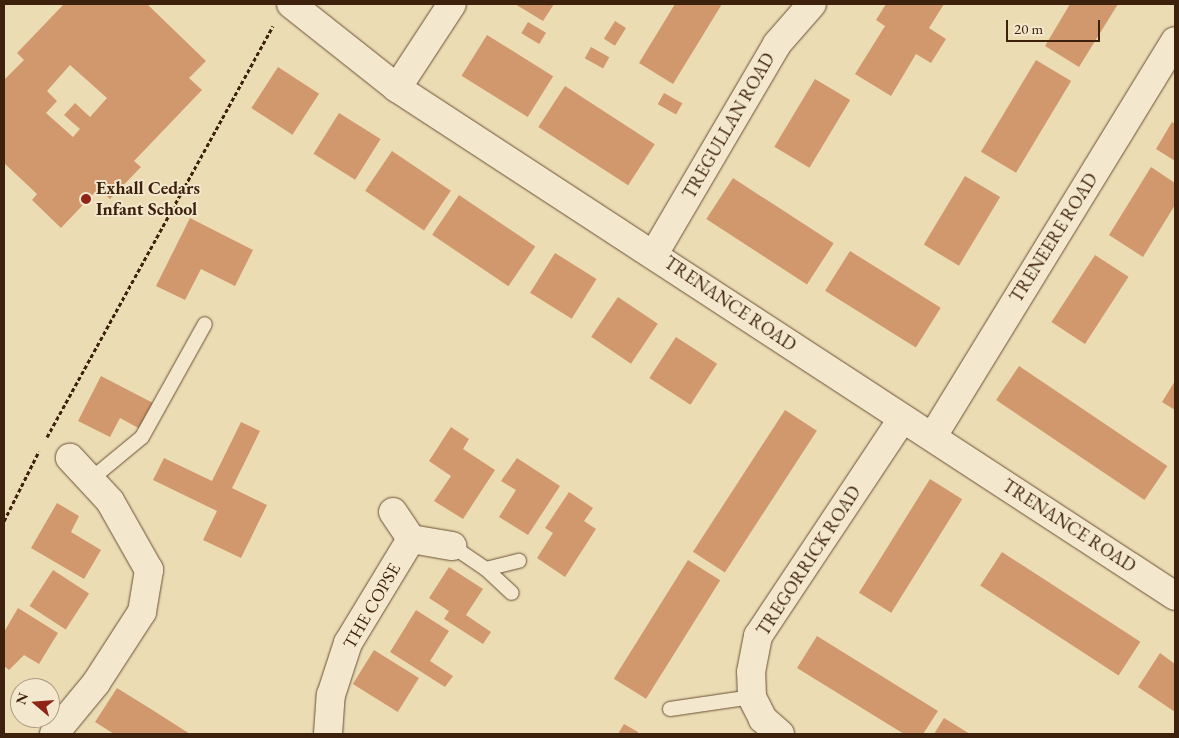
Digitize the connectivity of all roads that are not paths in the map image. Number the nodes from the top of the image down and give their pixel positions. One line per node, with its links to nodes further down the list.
1 (452, 4): 5 (street)
2 (812, 4): 6 (street, TREGULLAN ROAD)
3 (283, 12): 5 (street, TRENANCE ROAD)
4 (1175, 41): 9 (street, TRENEERE ROAD)
5 (397, 88): 6 (street, TRENANCE ROAD)
6 (654, 254): 8 (street, TRENANCE ROAD)
7 (205, 324): 11 (lane)
8 (902, 419): 9 (street, TRENANCE ROAD); 19 (street, TREGORRICK ROAD)
9 (933, 436): 17 (street, TRENANCE ROAD)
10 (70, 458): 11 (street)
11 (90, 480): 21 (street)
12 (393, 512): 13 (street)
13 (411, 539): 14 (street); 22 (street, THE COPSE)
14 (452, 546): 16 (lane)
15 (519, 561): 16 (lane)
16 (486, 569): 18 (lane)
17 (1173, 591)
18 (512, 593)
19 (752, 697): 20 (lane); 23 (street, TREGORRICK ROAD)
20 (670, 709)
21 (54, 734)
22 (328, 734)
23 (780, 734)

